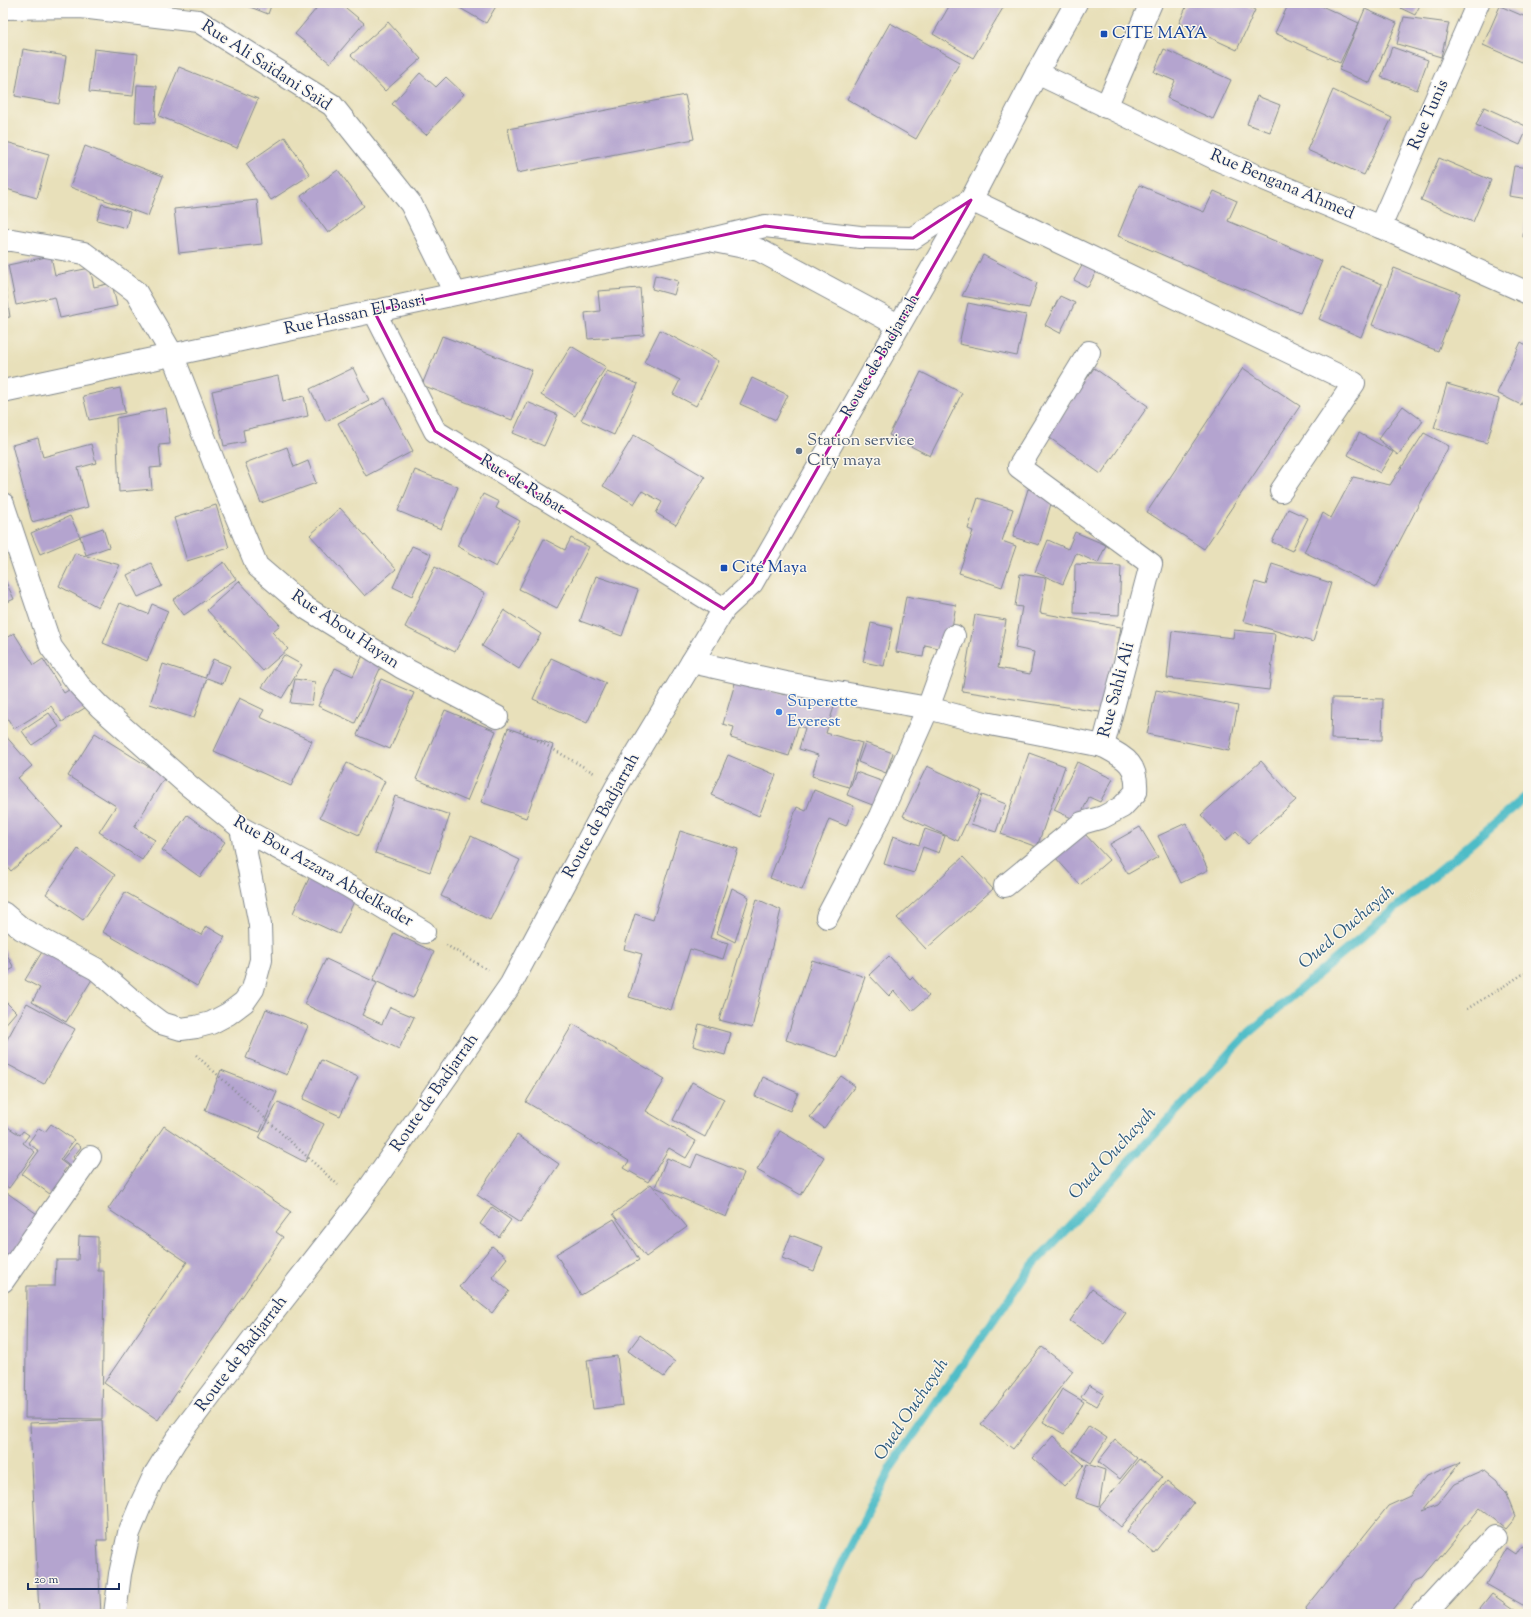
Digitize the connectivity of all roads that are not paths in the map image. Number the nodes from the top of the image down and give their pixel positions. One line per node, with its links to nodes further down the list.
1 (1076, 3): 6 (street, Route de Badjarrah)
2 (1151, 3): 7 (street)
3 (1478, 3): 9 (street, Rue Tunis)
4 (3, 8): 5 (street, Rue Ali Saïdani Saïd)
5 (199, 12): 12 (street, Rue Ali Saïdani Saïd)
6 (1037, 73): 7 (street, Rue Bengana Ahmed); 8 (street, Route de Badjarrah)
7 (1106, 107): 9 (street, Rue Bengana Ahmed)
8 (971, 200): 11 (street, Rue Hassan El Basri); 15 (street, Route de Badjarrah); 19 (street)
9 (1380, 227): 13 (street, Rue Bengana Ahmed)
10 (3, 240): 17 (street, Rue Abou Hayan)
11 (707, 240): 12 (street, Rue Hassan El Basri); 15 (street, Rue Hassan El Basri)
12 (455, 293): 14 (street, Rue Hassan El Basri)
13 (1528, 294)
14 (374, 311): 17 (street, Rue Hassan El Basri); 21 (street, Rue de Rabat)
15 (898, 326): 21 (street, Route de Badjarrah)
16 (1089, 352): 26 (street, Rue Sahli Ali)
17 (172, 354): 18 (street, Rue Hassan El Basri); 25 (street, Rue Abou Hayan)
18 (3, 391)
19 (1281, 491)
20 (3, 504): 27 (street, Rue Bou Azzara Abdelkader)
21 (724, 609): 23 (street, Route de Badjarrah)
22 (954, 636): 24 (street)
23 (692, 662): 24 (street, Rue Sahli Ali); 35 (street, Route de Badjarrah)
24 (928, 708): 26 (street, Rue Sahli Ali); 30 (street)
25 (497, 717)
26 (1103, 746): 28 (street)
27 (241, 828): 29 (street); 31 (street, Rue Bou Azzara Abdelkader)
28 (1005, 886)
29 (3, 913)
30 (827, 917)
31 (424, 932)
32 (90, 1157): 33 (street)
33 (3, 1281)
34 (1495, 1537): 36 (street)
35 (115, 1614)
36 (1424, 1614)

